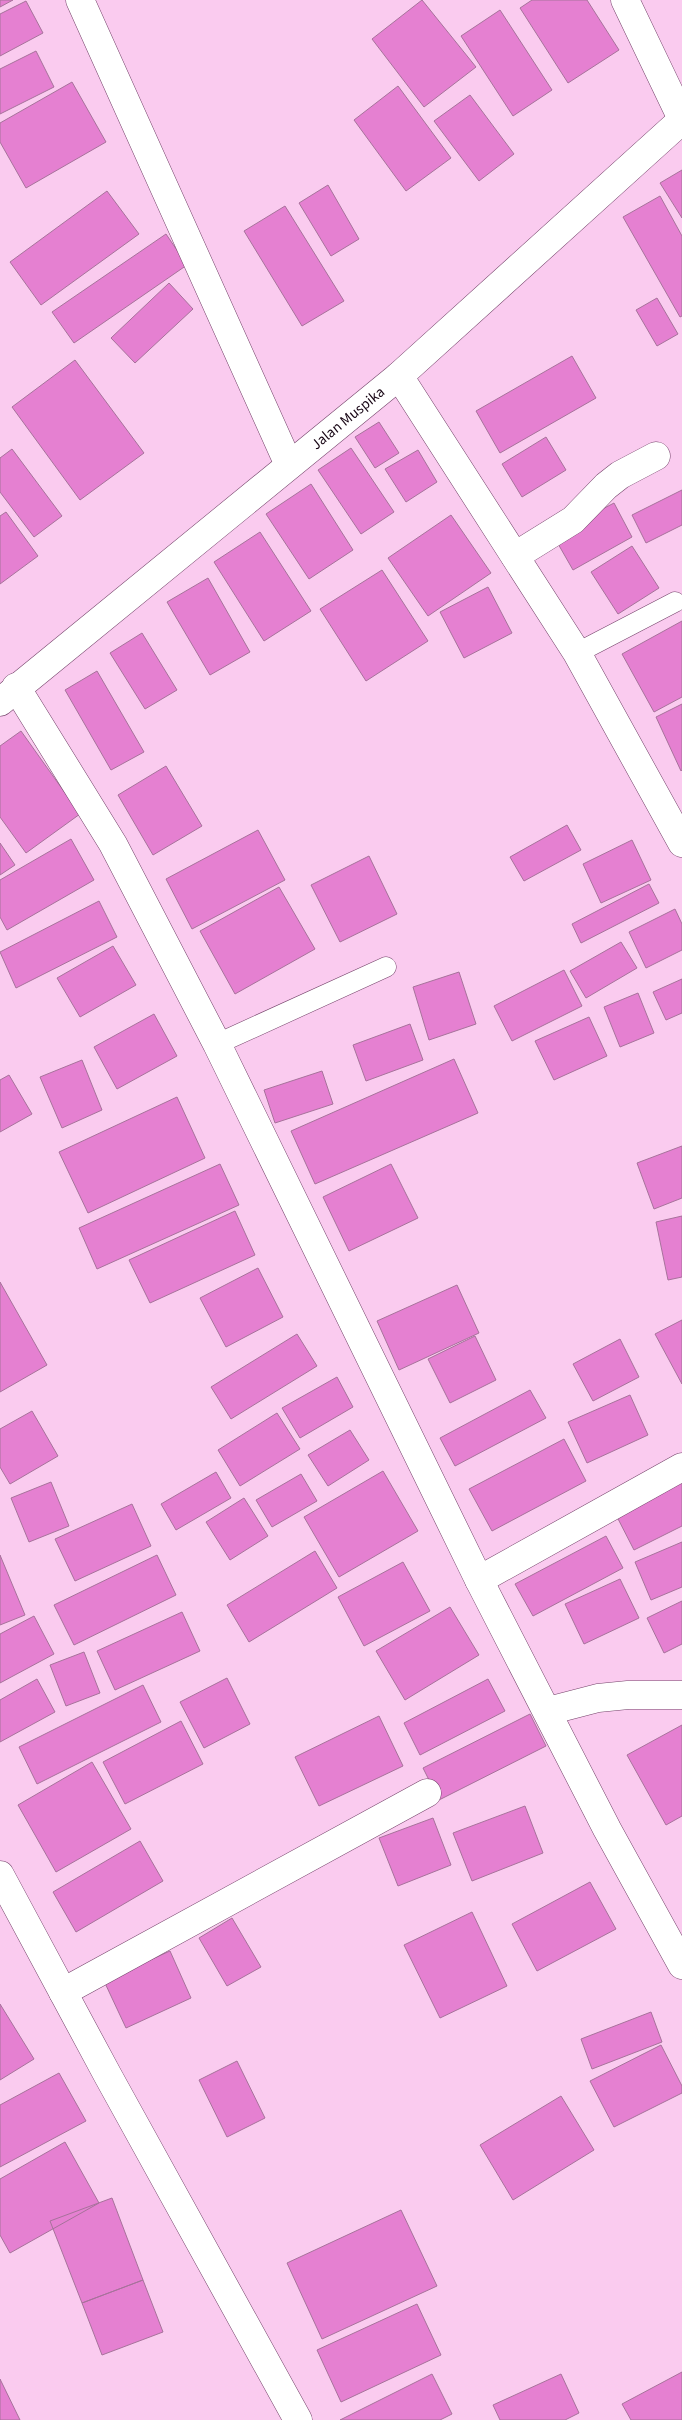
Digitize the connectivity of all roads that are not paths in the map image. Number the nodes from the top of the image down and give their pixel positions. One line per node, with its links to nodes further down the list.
1 (80, 0): 6 (street)
2 (625, 0): 3 (street)
3 (682, 120): 4 (street, Jalan Muspika)
4 (400, 376): 6 (street, Jalan Muspika); 7 (street)
5 (656, 456): 7 (street)
6 (289, 465): 10 (street, Jalan Muspika)
7 (514, 556): 9 (street)
8 (675, 602): 9 (lane)
9 (577, 653): 11 (street)
10 (8, 694): 13 (street)
11 (682, 843)
12 (386, 967): 13 (lane)
13 (217, 1044): 15 (street)
14 (682, 1467): 15 (street)
15 (479, 1580): 17 (street)
16 (682, 1695): 17 (street)
17 (548, 1711): 20 (street)
18 (427, 1794): 21 (street)
19 (0, 1875): 21 (street)
20 (682, 1965)
21 (63, 1992): 22 (street)
22 (298, 2420)

